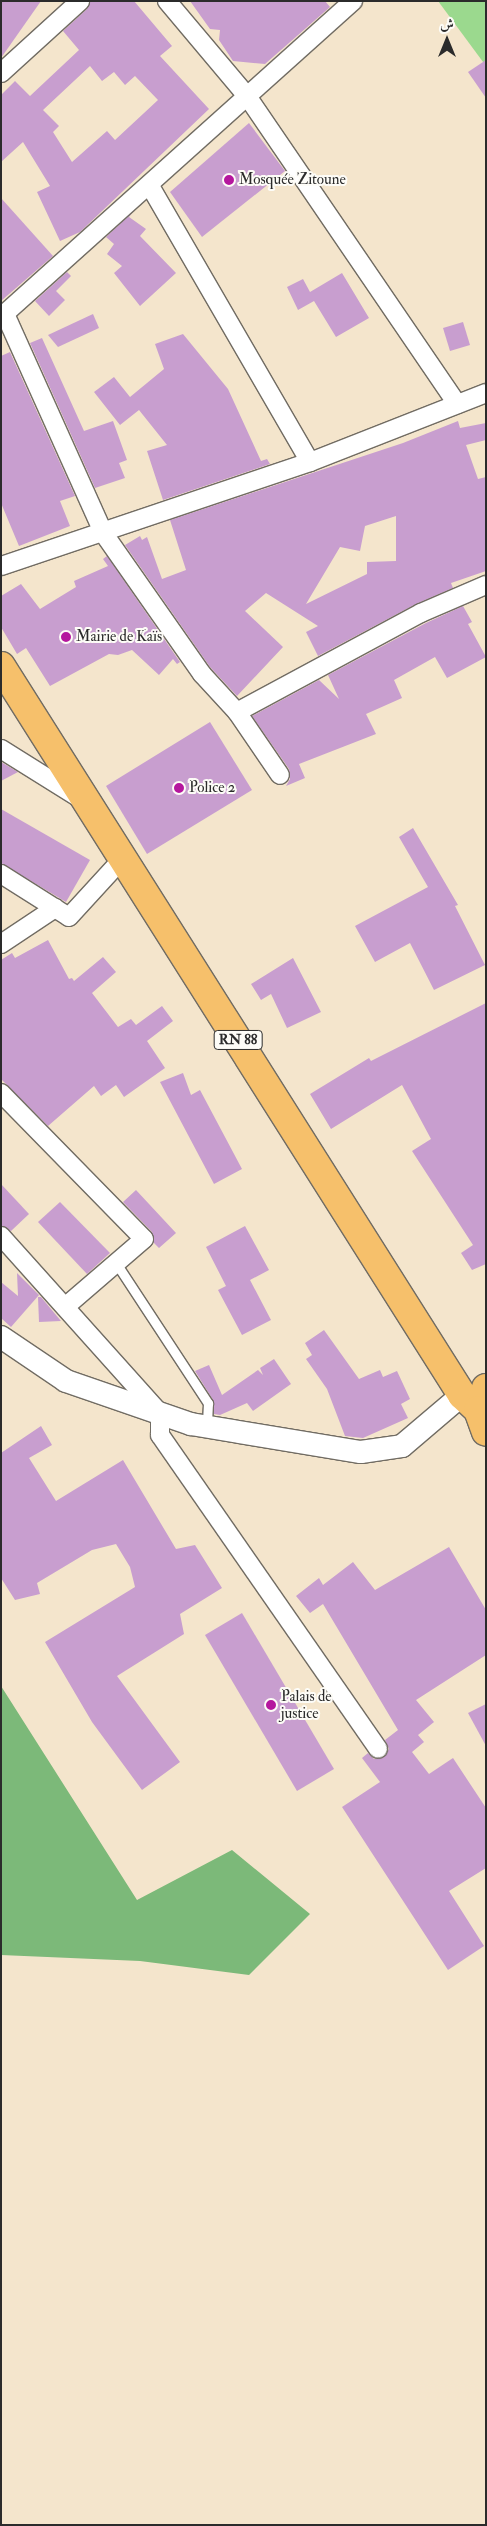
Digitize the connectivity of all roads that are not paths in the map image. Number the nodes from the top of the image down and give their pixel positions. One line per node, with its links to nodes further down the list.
1 (80, 1): 4 (street)
2 (167, 1): 5 (street)
3 (346, 4): 5 (street)
4 (1, 73)
5 (246, 96): 6 (street); 9 (street)
6 (150, 186): 7 (street); 10 (street)
7 (3, 315): 11 (street)
8 (486, 393): 9 (street)
9 (457, 404): 10 (street)
10 (310, 462): 11 (street)
11 (104, 534): 12 (street); 15 (street)
12 (1, 566)
13 (484, 590): 15 (street)
14 (1, 666): 18 (main road, RN 88)
15 (237, 712): 17 (street)
16 (1, 749): 18 (street)
17 (280, 775)
18 (86, 802): 19 (main road, RN 88)
19 (123, 858): 21 (street); 28 (main road, RN 88)
20 (1, 874): 21 (street)
21 (55, 908): 22 (street)
22 (1, 944)
23 (1, 1093): 25 (street)
24 (1, 1236): 26 (street)
25 (116, 1263): 26 (street); 30 (lane)
26 (64, 1307): 29 (street)
27 (1, 1336): 29 (street)
28 (478, 1406): 30 (street)
29 (160, 1413): 30 (street); 31 (street)
30 (206, 1427)
31 (378, 1749)

